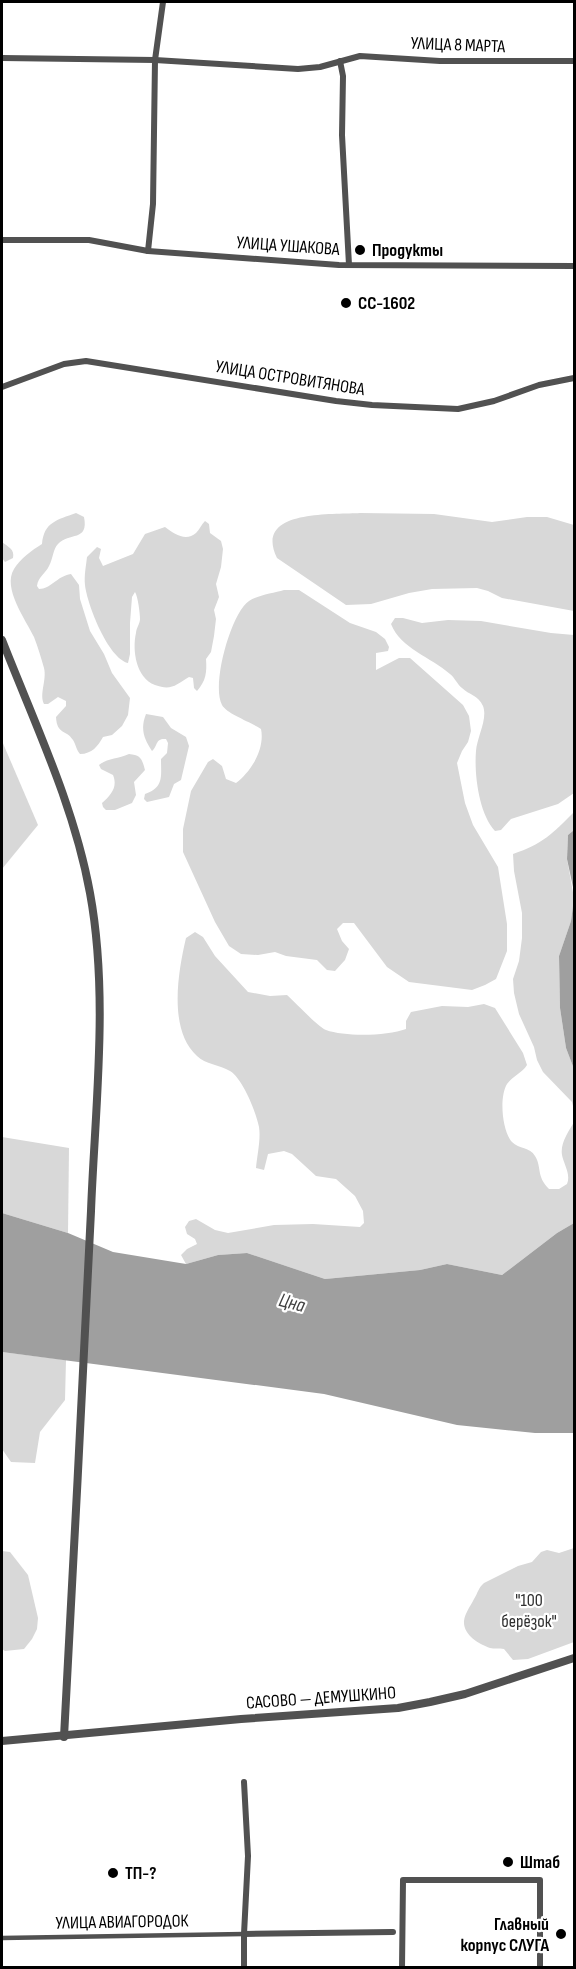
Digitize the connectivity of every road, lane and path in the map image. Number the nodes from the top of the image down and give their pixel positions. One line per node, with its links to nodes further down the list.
1 (163, 2): 3 (street)
2 (2, 58): 3 (street, УЛИЦА 8 МАРТА)
3 (155, 60): 4 (street, УЛИЦА 8 МАРТА); 7 (street)
4 (340, 61): 5 (street, УЛИЦА 8 МАРТА); 8 (street)
5 (574, 61)
6 (2, 240): 7 (street, УЛИЦА УШАКОВА)
7 (148, 251): 8 (street, УЛИЦА УШАКОВА)
8 (349, 265): 9 (street, УЛИЦА УШАКОВА)
9 (574, 266)
10 (574, 378): 11 (street, УЛИЦА ОСТРОВИТЯНОВА)
11 (2, 387)
12 (2, 640): 14 (street)
13 (574, 1658): 14 (street, САСОВО — ДЕМУШКИНО)
14 (64, 1737): 15 (street, САСОВО — ДЕМУШКИНО)
15 (2, 1742)
16 (244, 1782): 18 (street)
17 (393, 1932): 18 (street)
18 (244, 1934): 19 (street, УЛИЦА АВИАГОРОДОК); 20 (street)
19 (2, 1938)
20 (244, 1968)
21 (402, 1968): 22 (street)
22 (540, 1968)

